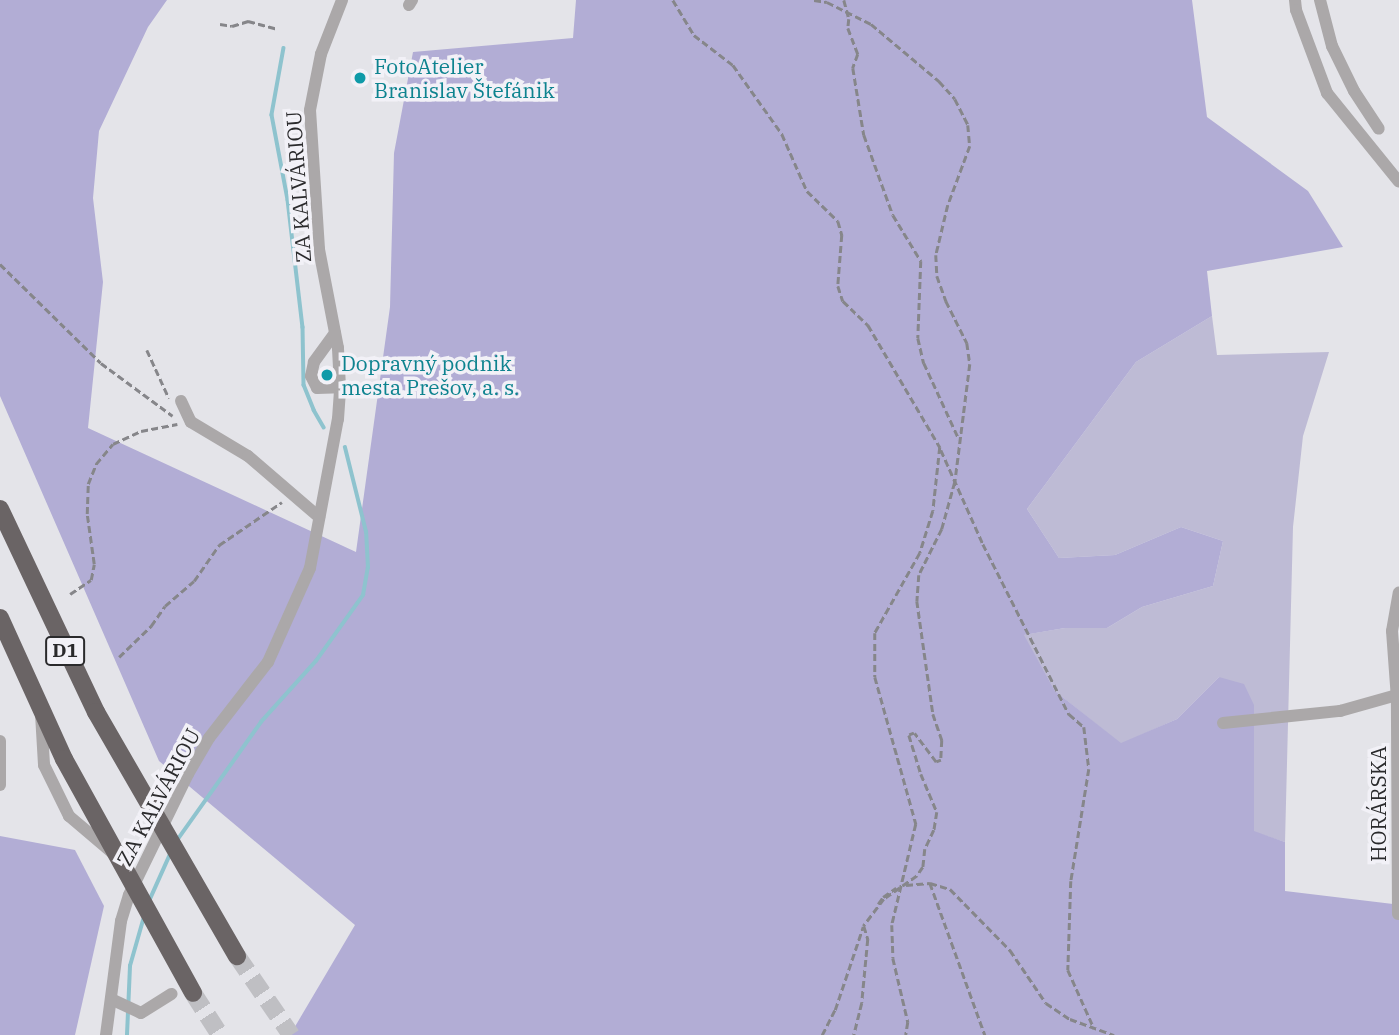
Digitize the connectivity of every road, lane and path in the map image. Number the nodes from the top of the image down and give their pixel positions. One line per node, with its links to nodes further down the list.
1 (342, 0): 13 (street, ZA KALVÁRIOU)
2 (673, 0): 19 (path)
3 (814, 0): 7 (path)
4 (844, 0): 7 (path)
5 (1296, 0): 11 (street)
6 (1320, 0): 10 (street)
7 (846, 12): 18 (path); 18 (path)
8 (220, 24): 9 (path)
9 (277, 29)
10 (1378, 129)
11 (1399, 182)
12 (0, 264): 17 (path)
13 (335, 333): 15 (street, ZA KALVÁRIOU); 15 (street)
14 (147, 350): 16 (path)
15 (341, 387): 23 (street, ZA KALVÁRIOU)
16 (181, 401): 17 (street)
17 (191, 422): 21 (street); 25 (path)
18 (960, 440): 20 (path)
19 (940, 447): 20 (path); 33 (path)
20 (955, 482): 33 (path); 40 (path)
21 (292, 495): 23 (street); 27 (path)
22 (0, 509): 36 (highway, D1)
23 (319, 517): 39 (street, ZA KALVÁRIOU)
24 (1399, 593): 28 (street, HORÁRSKA)
25 (70, 594)
26 (0, 618): 37 (highway, D1)
27 (119, 657)
28 (1397, 695): 29 (street); 34 (street, HORÁRSKA)
29 (1223, 723)
30 (0, 741): 31 (street)
31 (0, 785)
32 (930, 883): 33 (path); 40 (path); 45 (path)
33 (902, 886): 35 (path); 44 (path)
34 (1398, 914)
35 (864, 926): 42 (path); 43 (path)
36 (237, 957)
37 (193, 993)
38 (172, 994): 39 (street)
39 (116, 1002): 41 (street, ZA KALVÁRIOU)
40 (1094, 1028): 46 (path)
41 (106, 1035)
42 (822, 1035)
43 (854, 1035)
44 (906, 1035)
45 (985, 1035)
46 (1114, 1035)

